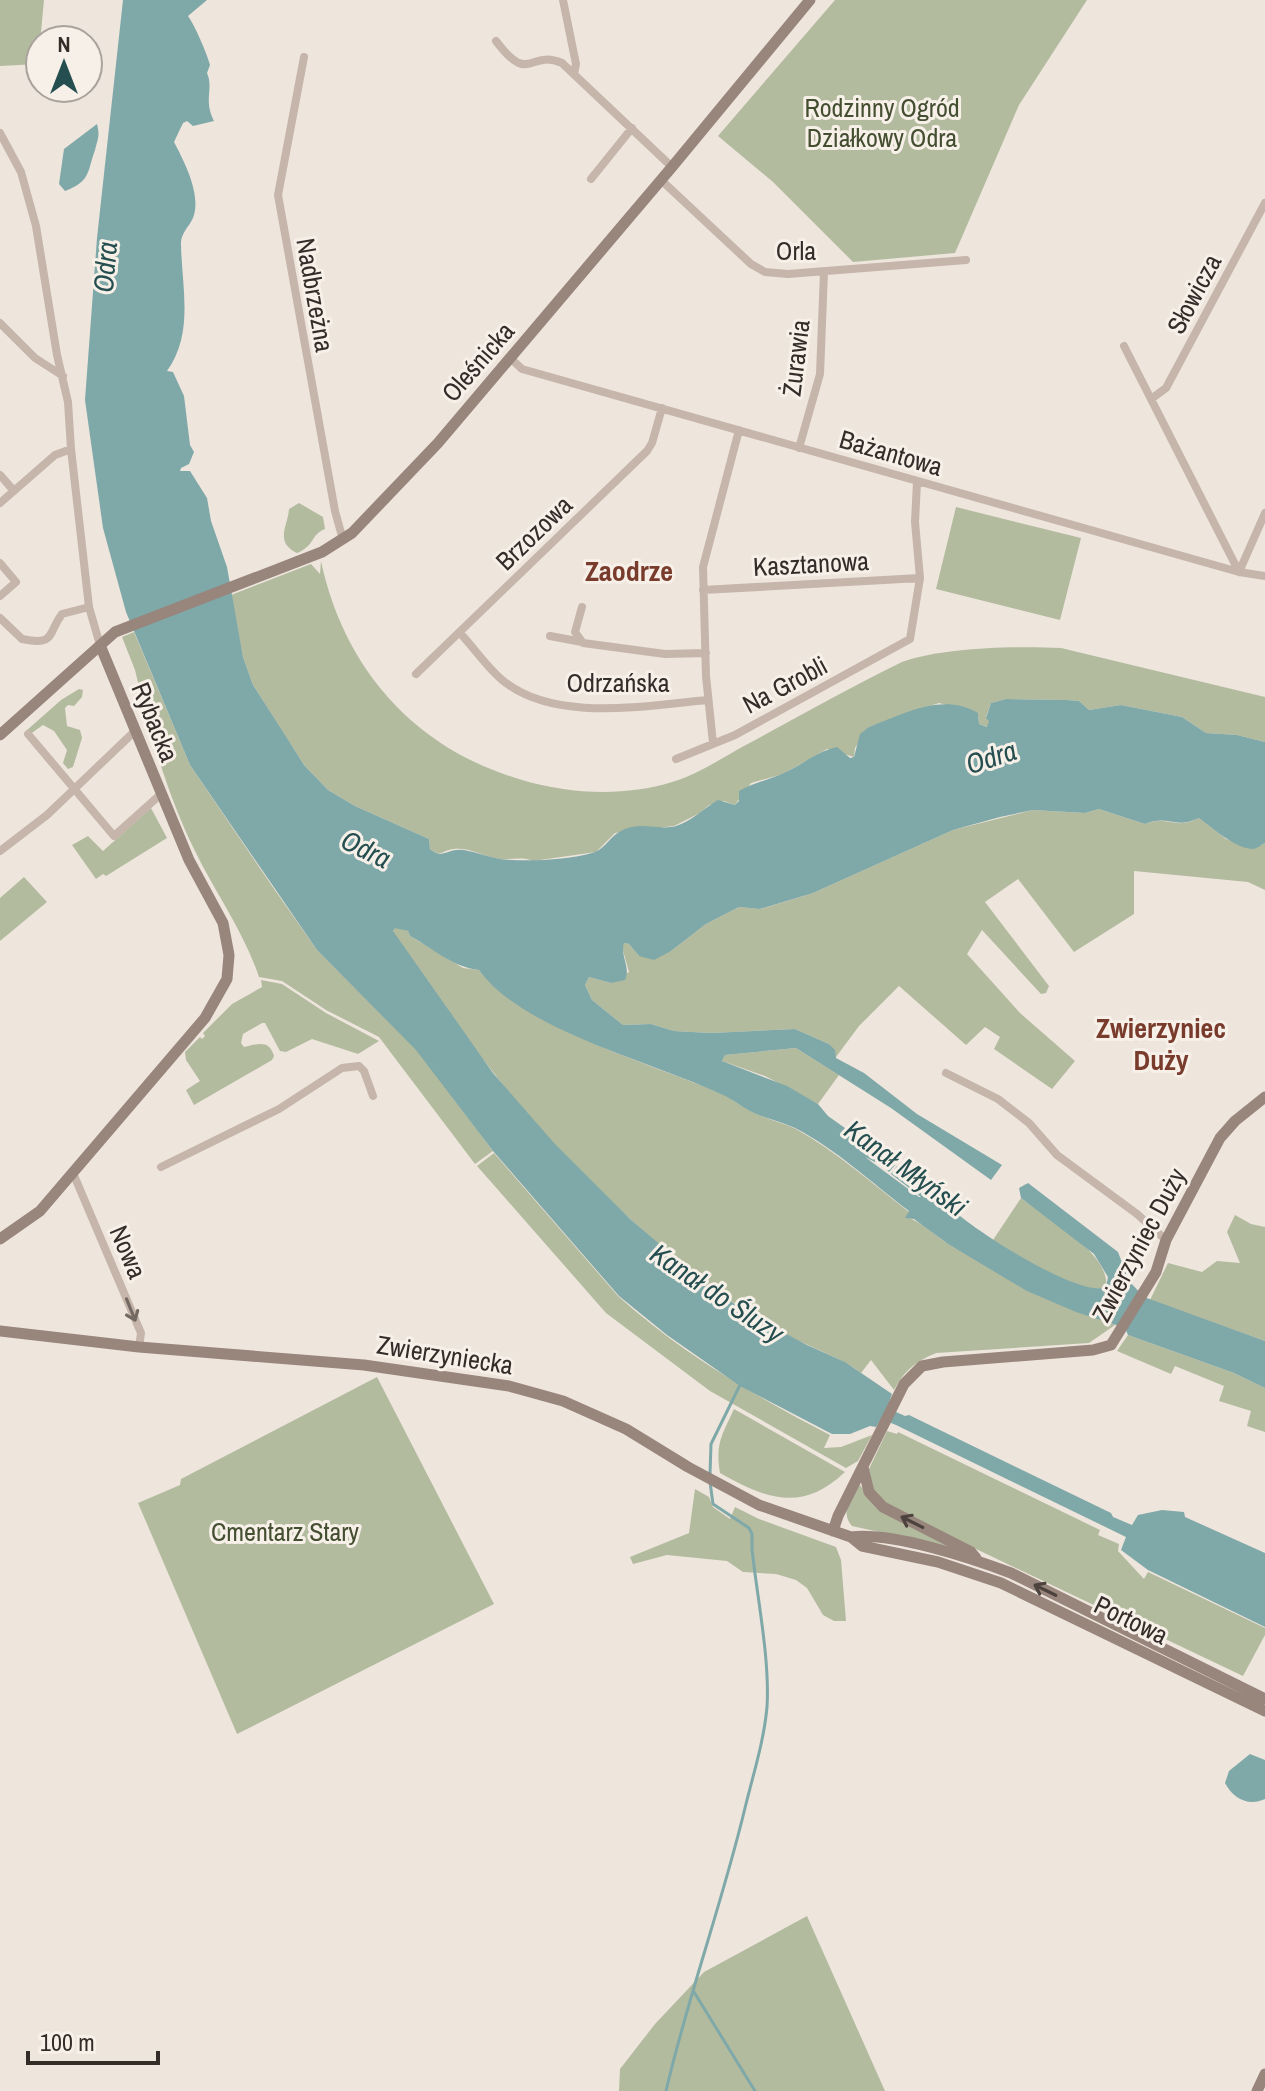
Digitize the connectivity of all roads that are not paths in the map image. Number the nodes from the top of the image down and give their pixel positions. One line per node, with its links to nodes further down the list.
1 (563, 0): 5 (street)
2 (810, 0): 8 (street, Oleśnicka)
3 (496, 41): 5 (street)
4 (304, 57): 28 (street, Nadbrzeżna)
5 (574, 74): 6 (street)
6 (632, 128): 8 (street); 9 (street)
7 (0, 133): 17 (street, Rybacka)
8 (672, 167): 10 (street, Oleśnicka)
9 (591, 179)
10 (661, 180): 13 (street, Orla); 16 (street, Oleśnicka)
11 (1265, 203): 18 (street, Słowicza)
12 (966, 260): 13 (street, Orla)
13 (824, 272): 21 (street, Żurawia)
14 (0, 323): 17 (street)
15 (1124, 346): 18 (street)
16 (510, 358): 19 (street, Bażantowa); 28 (street, Oleśnicka)
17 (63, 376): 22 (street, Rybacka)
18 (1151, 399): 30 (street)
19 (662, 408): 20 (street, Bażantowa); 38 (street, Brzozowa)
20 (739, 430): 21 (street, Bażantowa); 33 (street)
21 (799, 448): 24 (street, Bażantowa)
22 (71, 449): 25 (street); 35 (street, Rybacka)
23 (0, 475): 25 (street)
24 (917, 482): 30 (street, Bażantowa); 32 (street)
25 (14, 491): 26 (street)
26 (0, 503)
27 (1265, 513): 30 (street)
28 (343, 540): 41 (street, Oleśnicka)
29 (0, 563): 34 (street)
30 (1239, 572): 31 (street, Bażantowa)
31 (1265, 576)
32 (920, 578): 33 (street, Kasztanowa); 48 (street, Na Grobli)
33 (703, 590): 42 (street)
34 (0, 596)
35 (89, 607): 37 (street); 41 (street, Rybacka)
36 (582, 607): 40 (street)
37 (0, 618)
38 (460, 633): 43 (street, Brzozowa); 44 (street, Odrzańska)
39 (550, 636): 40 (street)
40 (583, 643): 42 (street)
41 (100, 645): 45 (street, Rybacka); 47 (street, Oleśnicka)
42 (706, 653): 44 (street)
43 (416, 674)
44 (708, 700): 48 (street)
45 (135, 731): 50 (street); 51 (street, Rybacka)
46 (28, 734): 50 (street)
47 (0, 735)
48 (713, 743): 49 (street, Na Grobli)
49 (676, 759)
50 (73, 788): 51 (street); 52 (street)
51 (161, 794): 57 (street, Rybacka)
52 (0, 851)
53 (946, 1073): 59 (street)
54 (373, 1096): 56 (street)
55 (1265, 1097): 59 (street, Zwierzyniec Duży)
56 (161, 1167)
57 (73, 1173): 58 (street, Rybacka); 61 (street, Nowa, one-way to 61)
58 (0, 1239)
59 (1166, 1240): 62 (street, Zwierzyniec Duży)
60 (0, 1331): 61 (street, Zwierzyniecka)
61 (139, 1347): 63 (street, Zwierzyniecka)
62 (863, 1467): 63 (street, Zwierzyniec Duży); 65 (street, one-way to 62)
63 (833, 1531): 64 (street, Zwierzyniecka)
64 (851, 1537): 65 (street, Portowa); 66 (street, Portowa)
65 (978, 1561): 66 (street); 67 (street, Portowa, one-way to 65)
66 (975, 1573): 68 (street, Portowa)
67 (1265, 1699)
68 (1265, 1711)
69 (1265, 2074): 70 (street)
70 (1257, 2091)

